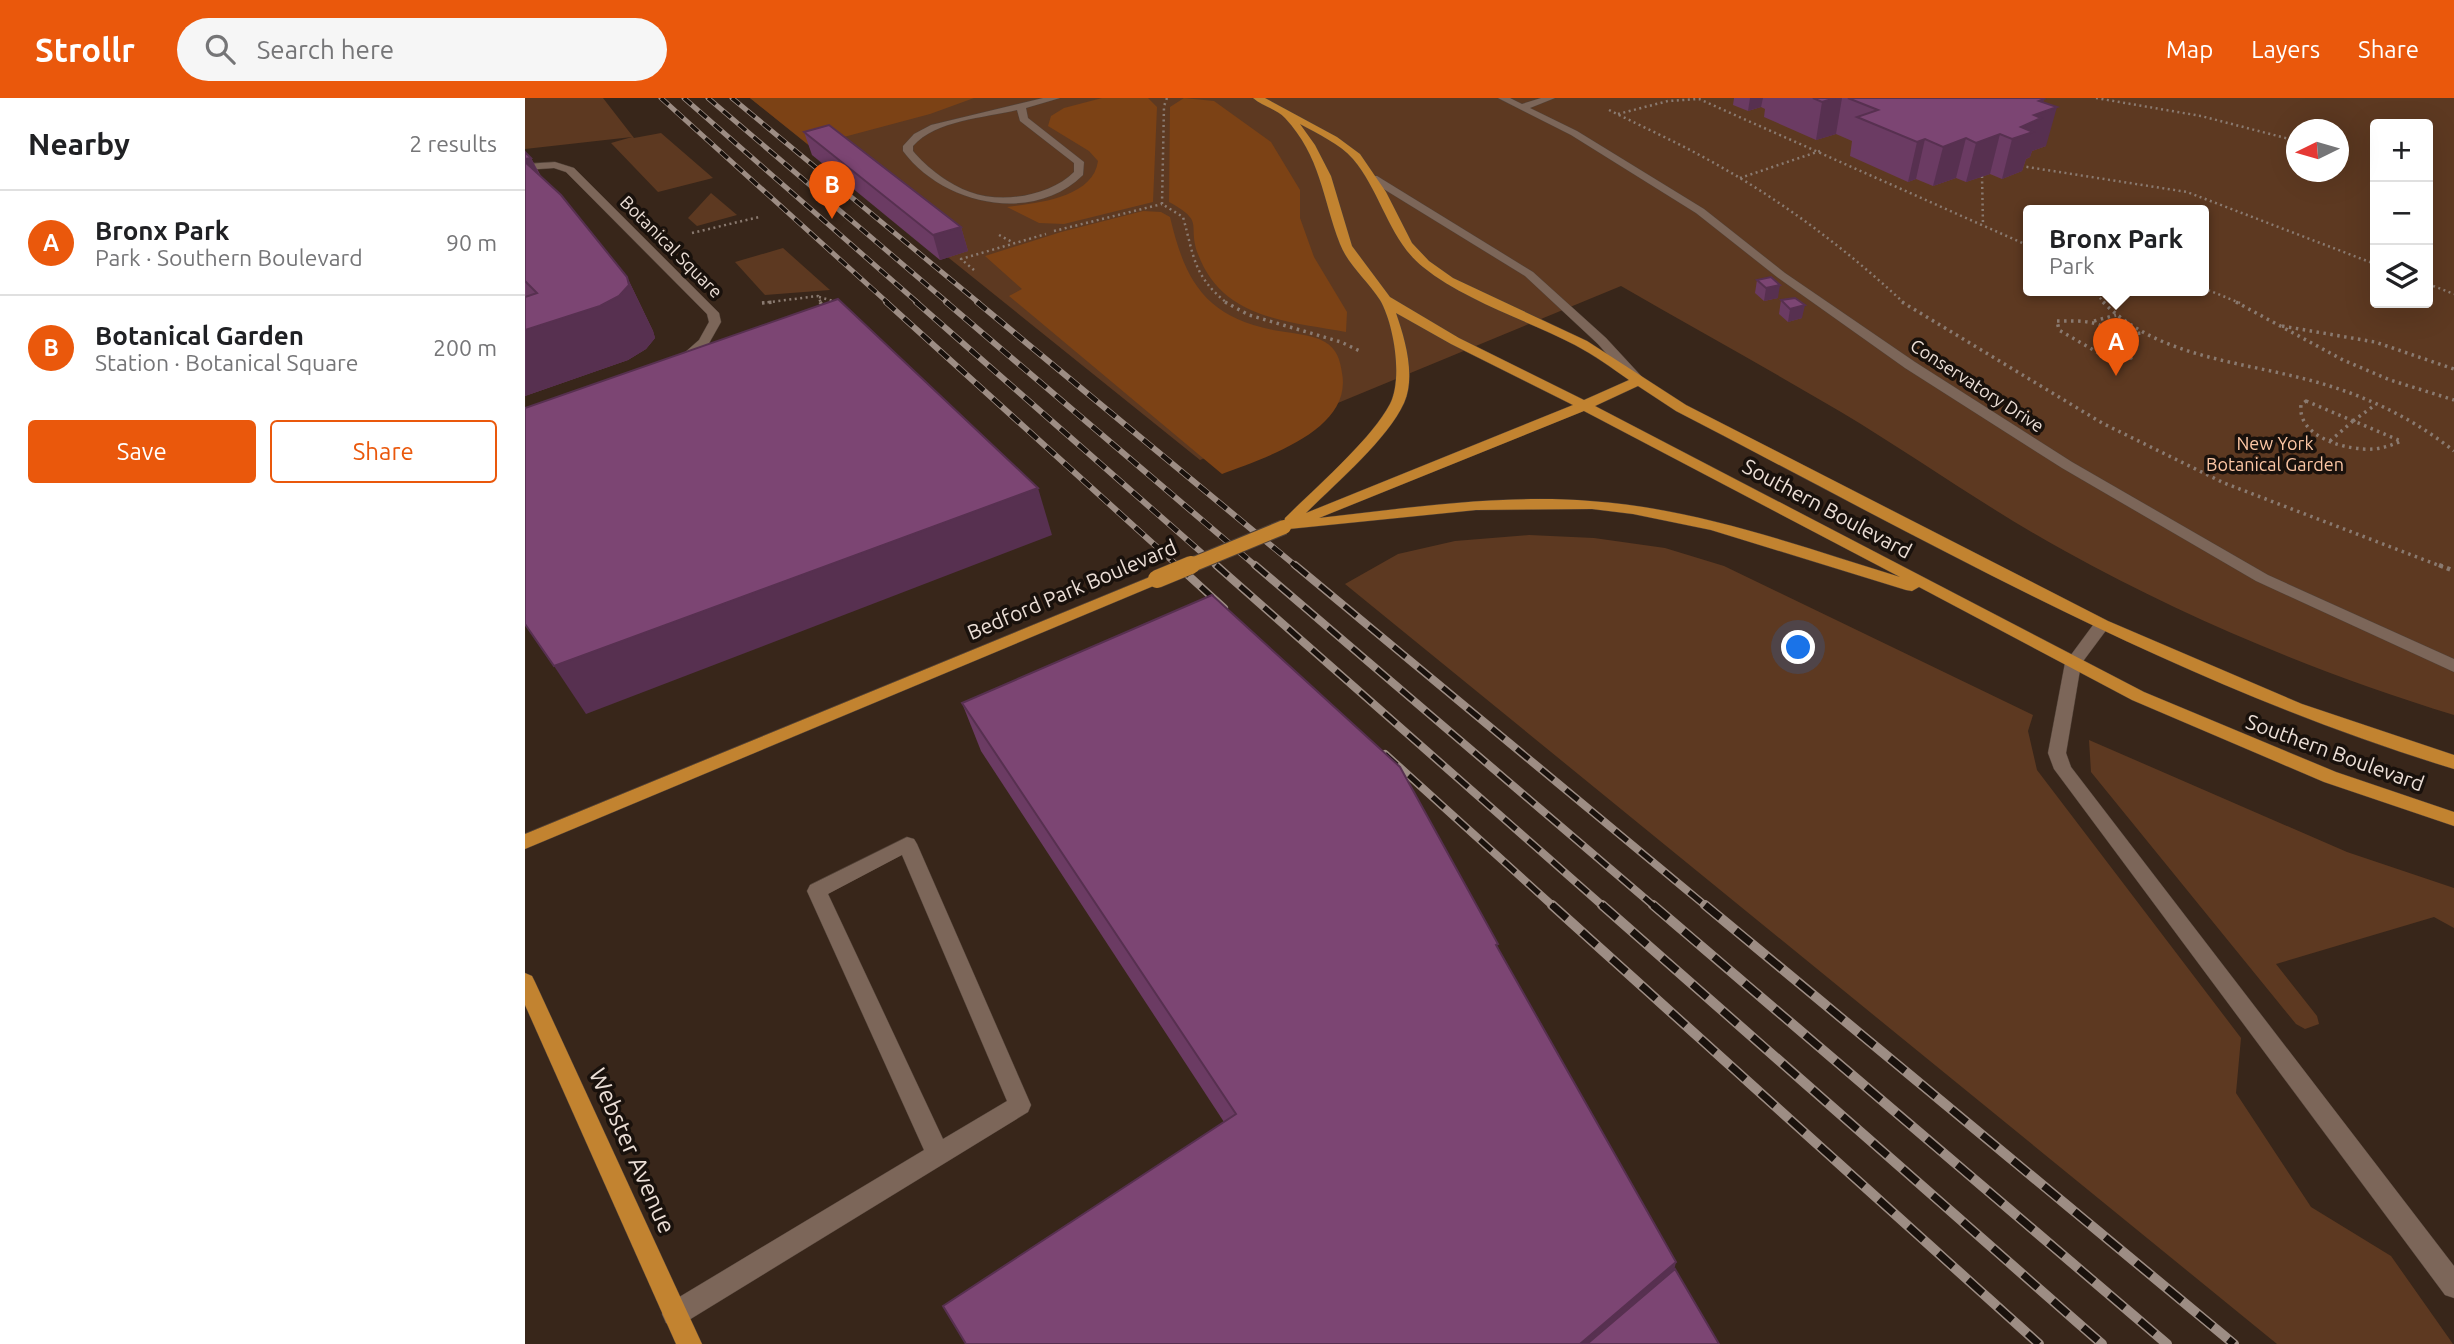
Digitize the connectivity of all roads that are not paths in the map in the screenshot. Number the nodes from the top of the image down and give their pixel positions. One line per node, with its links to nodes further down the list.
1 (1055, 98): 5 (street)
2 (1258, 98): 7 (main road, Southern Boulevard)
3 (1503, 98): 6 (street, Conservatory Drive)
4 (1550, 98): 6 (street)
5 (1021, 107): 5 (street)
6 (1522, 107): 18 (street, Conservatory Drive)
7 (1287, 114): 9 (main road, Southern Boulevard); 10 (main road, Southern Boulevard)
8 (525, 167): 11 (street, Botanical Square)
9 (1373, 178): 12 (street); 12 (main road, Southern Boulevard)
10 (1386, 300): 13 (main road, Southern Boulevard); 14 (main road)
11 (675, 365)
12 (1638, 381): 13 (main road, Bedford Park Boulevard); 16 (main road, Southern Boulevard)
13 (1584, 405): 14 (main road, Bedford Park Boulevard); 15 (main road, Southern Boulevard)
14 (1284, 527): 15 (main road); 21 (main road, Bedford Park Boulevard, bridge)
15 (1949, 597): 17 (main road, Southern Boulevard)
16 (2102, 625): 17 (street); 19 (main road, Southern Boulevard)
17 (2073, 663): 20 (main road, Southern Boulevard); 24 (street)
18 (2454, 666)
19 (2454, 762)
20 (2454, 819)
21 (525, 842)
22 (525, 982): 25 (main road, Webster Avenue)
23 (938, 1155): 23 (street); 25 (street)
24 (2454, 1286)
25 (675, 1314): 26 (main road, Webster Avenue)
26 (689, 1344)

